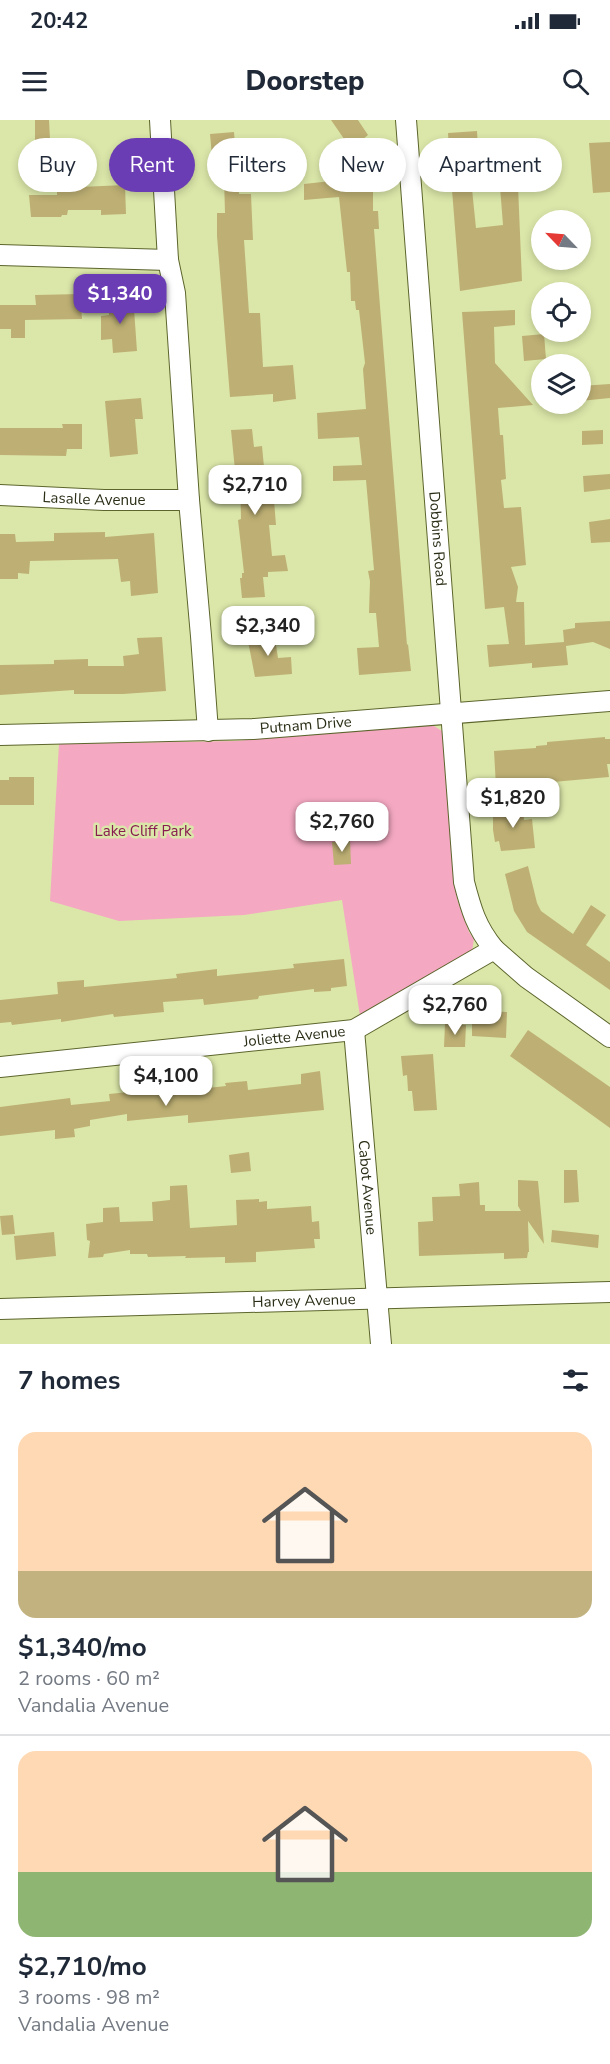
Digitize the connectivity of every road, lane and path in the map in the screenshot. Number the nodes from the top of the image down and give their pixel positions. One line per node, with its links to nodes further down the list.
1 (160, 120): 4 (street)
2 (406, 120): 8 (street, Dobbins Road)
3 (0, 255): 4 (street)
4 (168, 260): 6 (street)
5 (0, 495): 6 (street, Lasalle Avenue)
6 (189, 500): 9 (street)
7 (610, 700): 8 (street, Putnam Drive)
8 (450, 713): 9 (street, Putnam Drive); 11 (street, Dobbins Road)
9 (208, 731): 10 (street, Putnam Drive)
10 (0, 735)
11 (494, 949): 12 (street, Joliette Avenue); 13 (street)
12 (354, 1030): 14 (street, Joliette Avenue); 16 (street, Cabot Avenue)
13 (610, 1037)
14 (0, 1067)
15 (610, 1292): 16 (street, Harvey Avenue)
16 (377, 1299): 17 (street, Harvey Avenue); 18 (street, Cabot Avenue)
17 (0, 1310)
18 (381, 1344)

